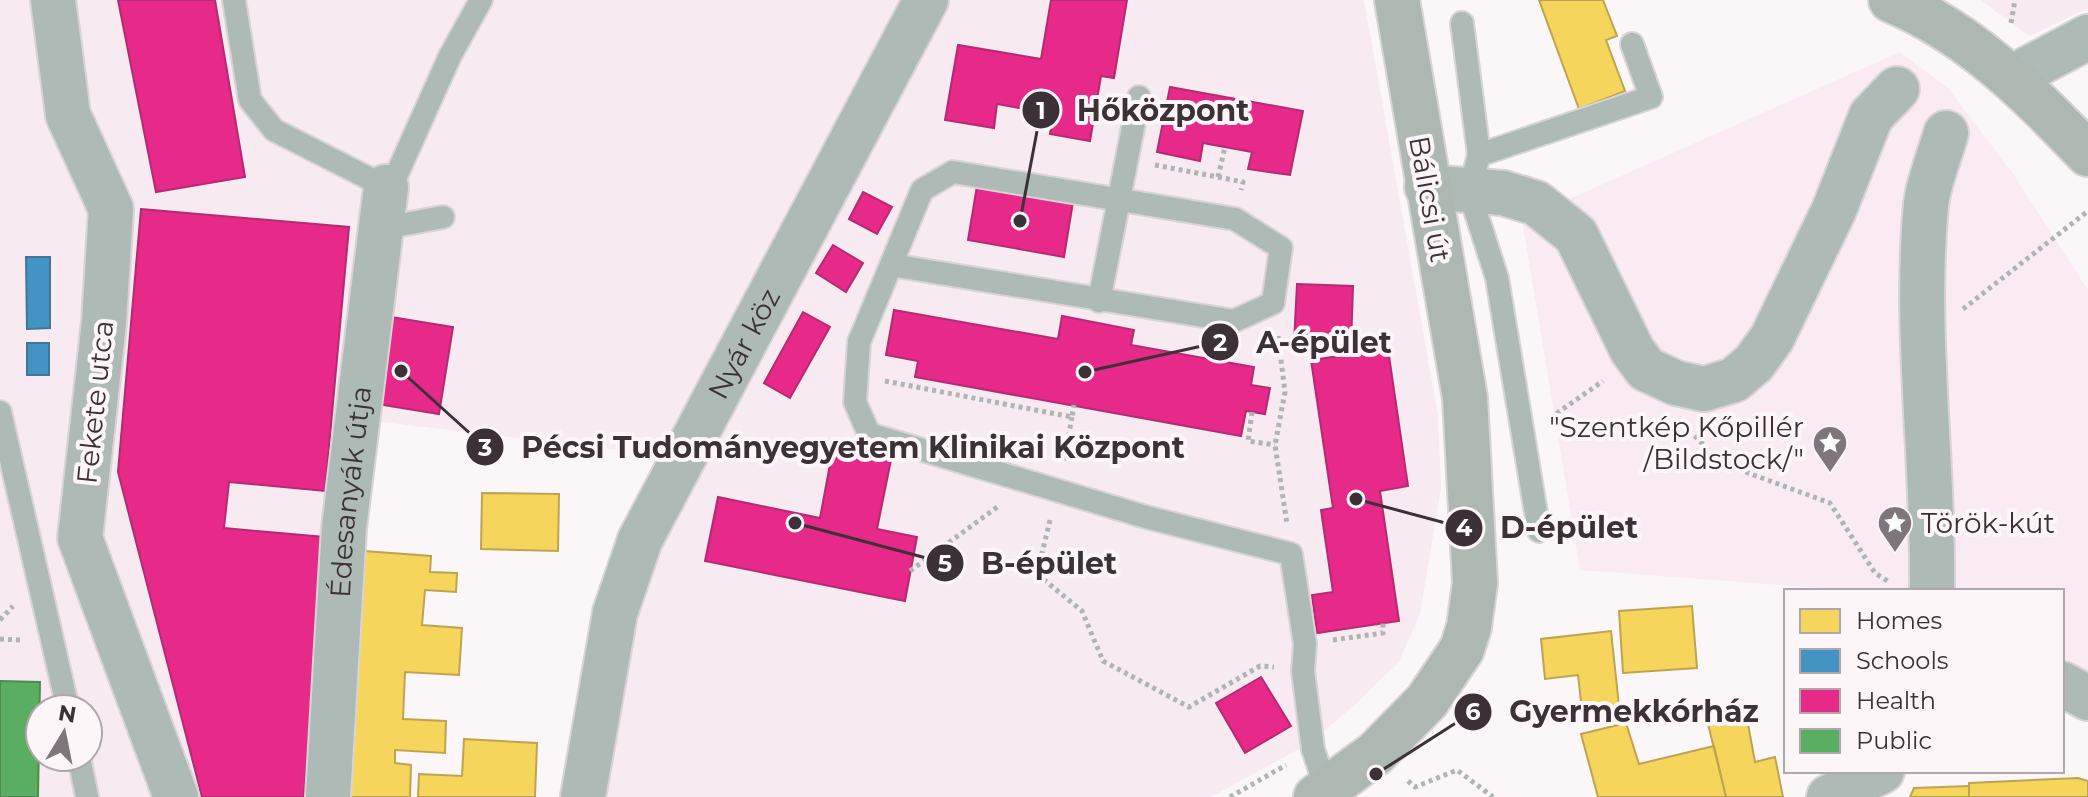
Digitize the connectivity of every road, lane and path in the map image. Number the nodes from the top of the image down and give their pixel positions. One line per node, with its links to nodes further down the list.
1 (53, 0): 54 (street, Fekete utca)
2 (234, 0): 18 (lane)
3 (481, 0): 18 (lane)
4 (926, 0): 56 (street, Nyár köz)
5 (1397, 0): 17 (street, Bálicsi út)
6 (1891, 0): 10 (street)
7 (1462, 23): 17 (lane)
8 (2088, 37): 10 (street)
9 (1632, 44): 17 (lane)
10 (2013, 77): 15 (street)
11 (1897, 89): 29 (street)
12 (1139, 97): 16 (lane)
13 (1946, 133): 26 (street)
14 (1225, 147): 16 (path)
15 (2088, 154)
16 (1126, 160): 19 (lane)
17 (1458, 177): 29 (street); 34 (lane); 48 (street, Bálicsi út)
18 (386, 187): 22 (street, Édesanyák útja)
19 (1119, 198): 23 (lane); 24 (lane); 25 (lane)
20 (2088, 211): 26 (path)
21 (443, 217): 22 (lane)
22 (379, 229): 55 (street, Édesanyák útja)
23 (891, 265): 24 (lane); 27 (lane)
24 (1099, 301): 25 (lane)
25 (1273, 303): 35 (path)
26 (1924, 340): 41 (street)
27 (857, 376): 33 (path); 36 (lane)
28 (1607, 378): 34 (path)
29 (1676, 383): 41 (path)
30 (1074, 405): 33 (path)
31 (0, 412): 46 (lane)
32 (1252, 412): 35 (path)
33 (1072, 417): 37 (path)
34 (1521, 422): 38 (lane)
35 (1275, 445): 39 (path)
36 (1032, 481): 37 (lane); 40 (path)
37 (1058, 489): 39 (lane); 44 (path)
38 (1539, 531)
39 (1291, 554): 43 (lane)
40 (910, 571)
41 (1913, 588)
42 (1383, 623): 43 (path)
43 (1305, 644): 44 (lane)
44 (1303, 671): 52 (lane)
45 (2064, 685): 47 (street)
46 (64, 693)
47 (2088, 698)
48 (1376, 753): 52 (street, Bálicsi út); 58 (path)
49 (82, 773): 53 (lane)
50 (1878, 773): 59 (street)
51 (1899, 773): 60 (street)
52 (1318, 778): 57 (path)
53 (87, 797)
54 (176, 797)
55 (328, 797)
56 (583, 797)
57 (1230, 797)
58 (1493, 797)
59 (1829, 797)
60 (1891, 797)

